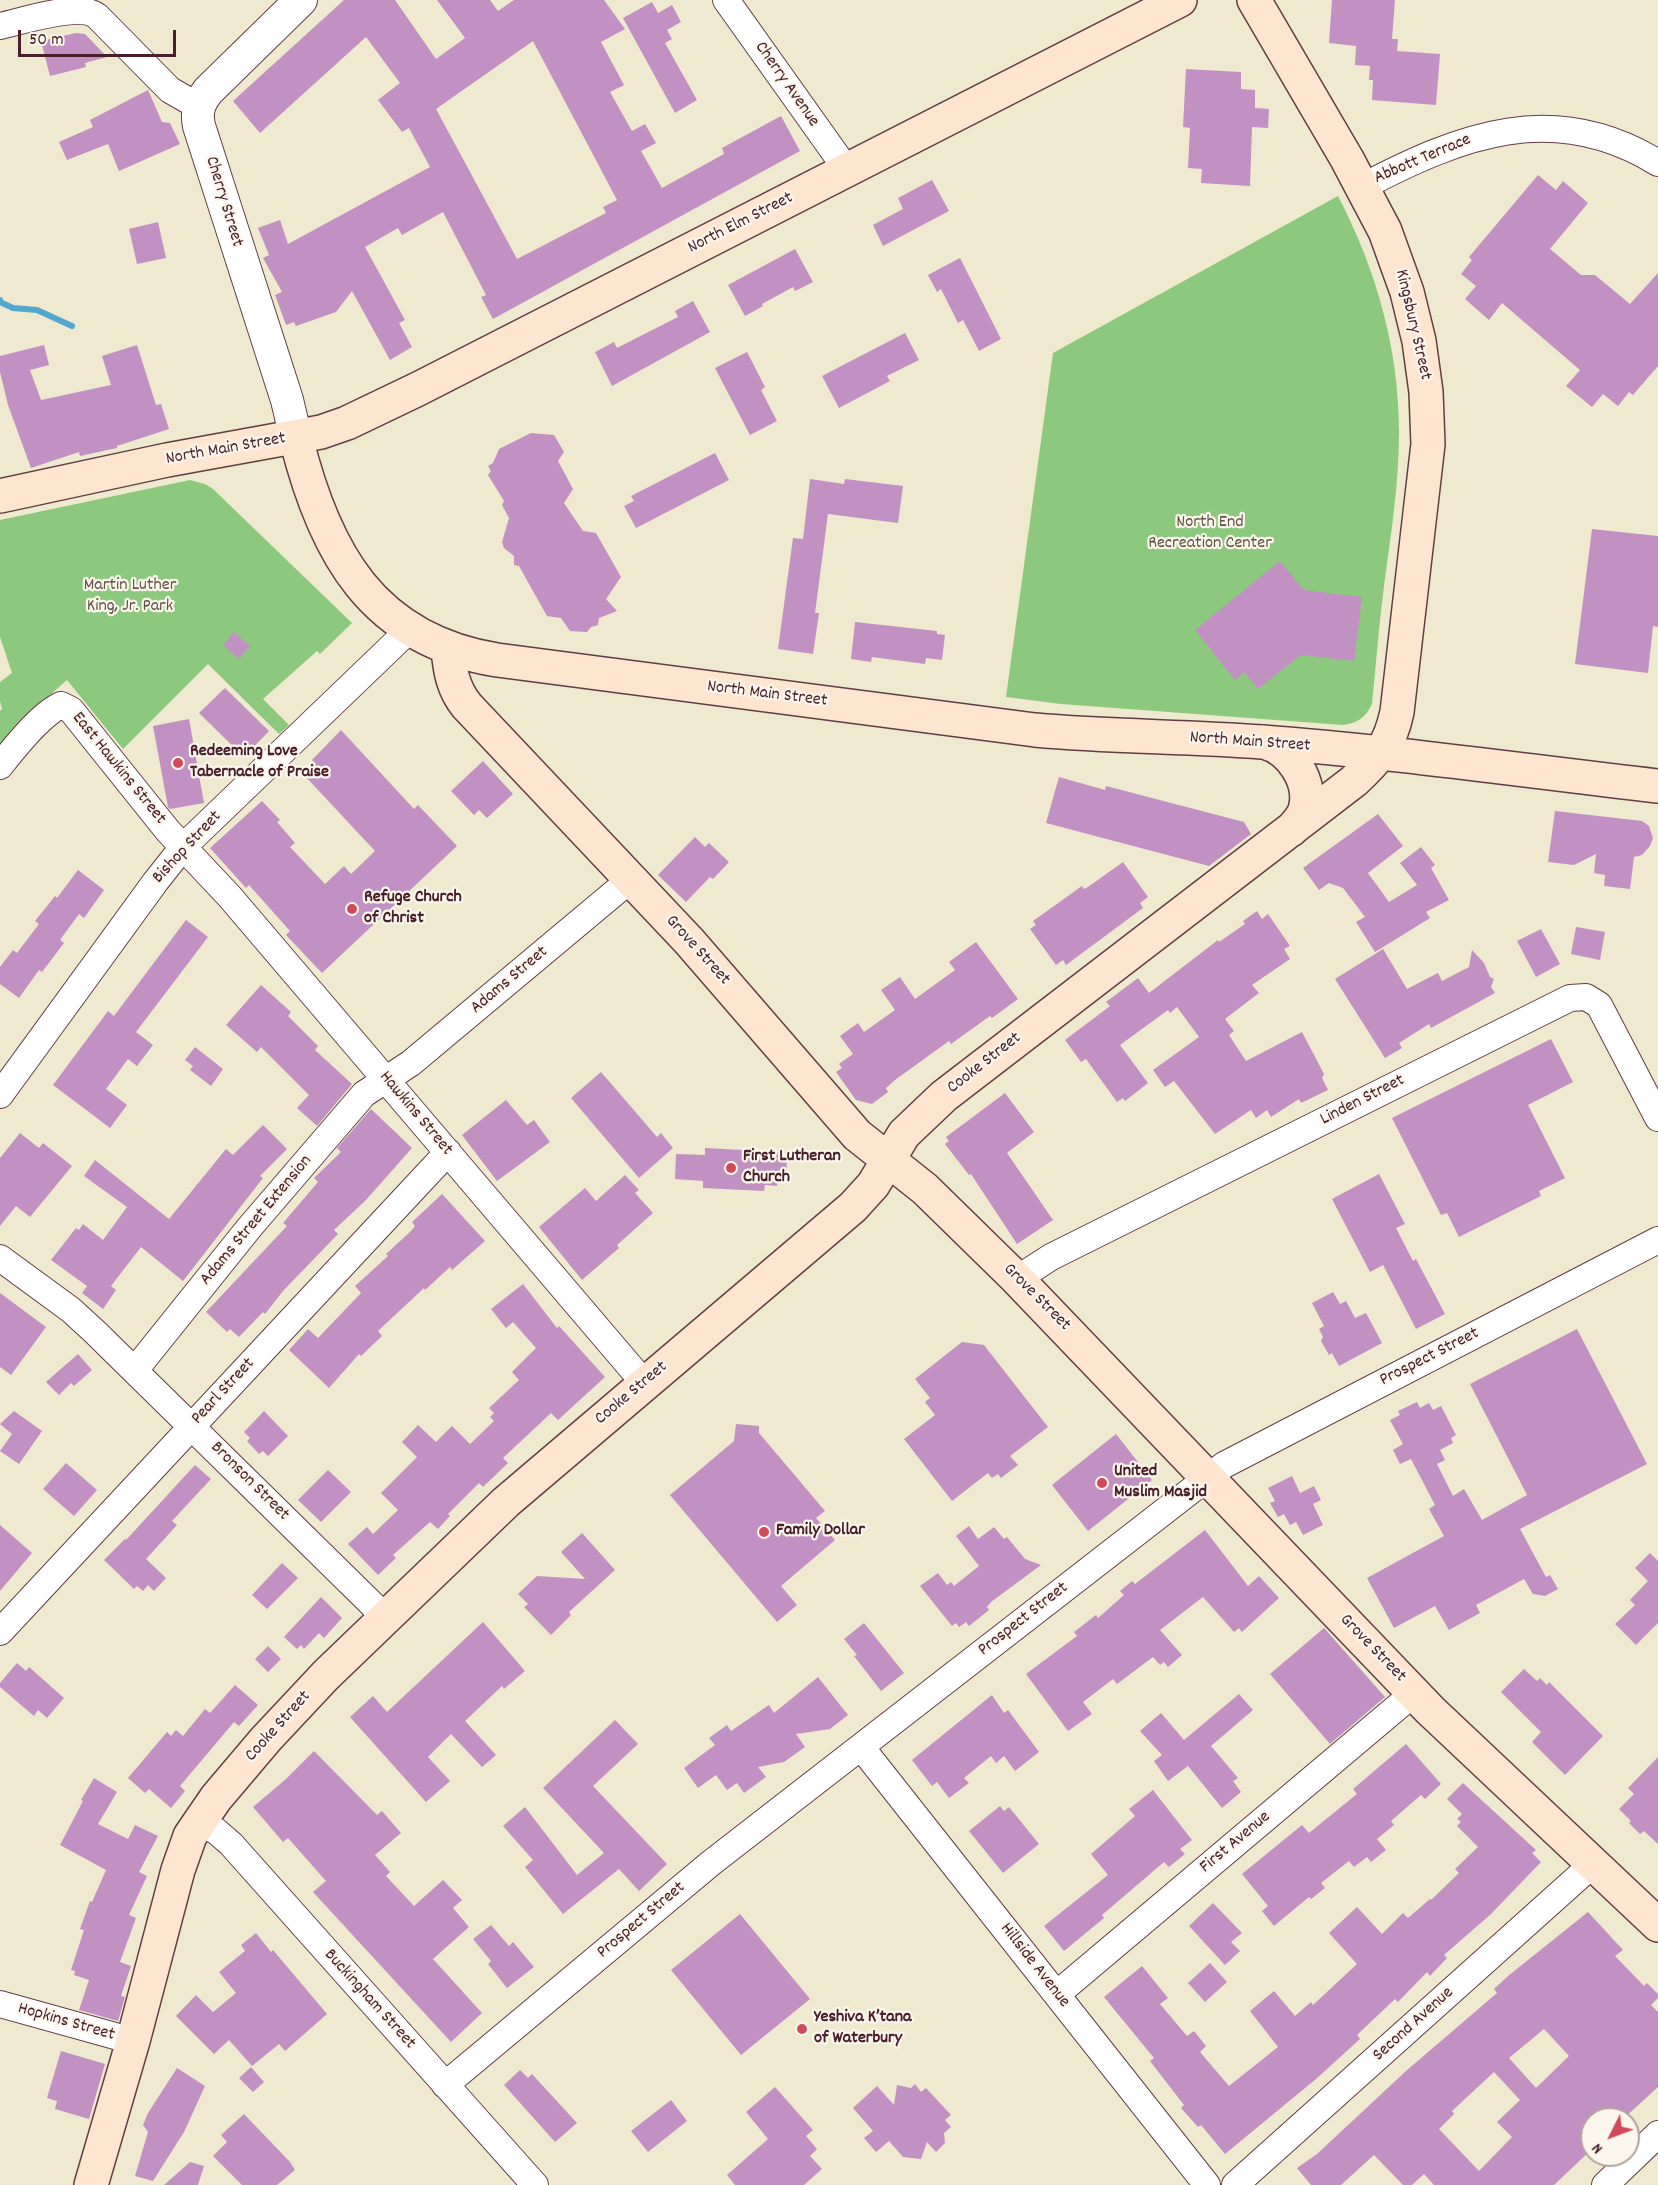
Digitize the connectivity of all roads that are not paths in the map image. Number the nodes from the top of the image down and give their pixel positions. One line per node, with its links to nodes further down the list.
1 (301, 0): 6 (street)
2 (726, 0): 8 (street, Cherry Avenue)
3 (1180, 0): 8 (main road, North Elm Street)
4 (1254, 0): 9 (main road, Kingsbury Street)
5 (0, 26): 6 (street)
6 (198, 106): 10 (street, Cherry Street)
7 (1658, 163): 9 (street, Abbott Terrace)
8 (847, 170): 10 (main road, North Elm Street)
9 (1362, 187): 15 (main road, Kingsbury Street)
10 (296, 438): 11 (main road, North Main Street); 12 (main road, North Main Street)
11 (0, 496)
12 (409, 630): 13 (main road, North Main Street); 19 (street, Bishop Street)
13 (448, 649): 14 (main road, North Main Street); 20 (main road, Grove Street)
14 (1264, 742): 15 (main road, North Main Street); 18 (main road)
15 (1381, 754): 17 (main road, North Main Street); 18 (main road, Cooke Street)
16 (0, 766): 19 (street, East Hawkins Street)
17 (1658, 786)
18 (1290, 830): 25 (main road, Cooke Street)
19 (183, 847): 21 (street, Hawkins Street); 22 (street, Bishop Street)
20 (631, 879): 21 (street, Adams Street); 25 (main road, Grove Street)
21 (386, 1079): 24 (street, Hawkins Street); 29 (street, Adams Street Extension)
22 (0, 1095)
23 (1658, 1118): 28 (street, Linden Street)
24 (448, 1152): 30 (street, Hawkins Street); 31 (street, Pearl Street)
25 (888, 1160): 28 (main road, Grove Street); 30 (main road, Cooke Street)
26 (1658, 1240): 32 (street, Prospect Street)
27 (0, 1258): 29 (street, Bronson Street)
28 (1017, 1279): 32 (main road, Grove Street)
29 (135, 1370): 31 (street, Bronson Street)
30 (645, 1384): 33 (main road, Cooke Street)
31 (192, 1426): 33 (street, Bronson Street); 34 (street, Pearl Street)
32 (1208, 1477): 35 (main road, Grove Street); 36 (street, Prospect Street)
33 (385, 1617): 37 (main road, Cooke Street)
34 (0, 1632)
35 (1414, 1693): 38 (main road, Grove Street); 40 (street, First Avenue)
36 (861, 1746): 40 (street, Hillside Avenue); 43 (street, Prospect Street)
37 (199, 1822): 42 (main road, Cooke Street); 43 (street, Buckingham Street)
38 (1593, 1864): 39 (main road, Grove Street); 48 (street, Second Avenue)
39 (1658, 1925)
40 (1057, 1994): 47 (street, Hillside Avenue)
41 (0, 2004): 42 (street, Hopkins Street)
42 (133, 2042): 45 (main road, Cooke Street)
43 (445, 2085): 46 (street, Buckingham Street)
44 (1658, 2134): 49 (street)
45 (91, 2185)
46 (535, 2185)
47 (1207, 2185)
48 (1235, 2185)
49 (1605, 2185)

